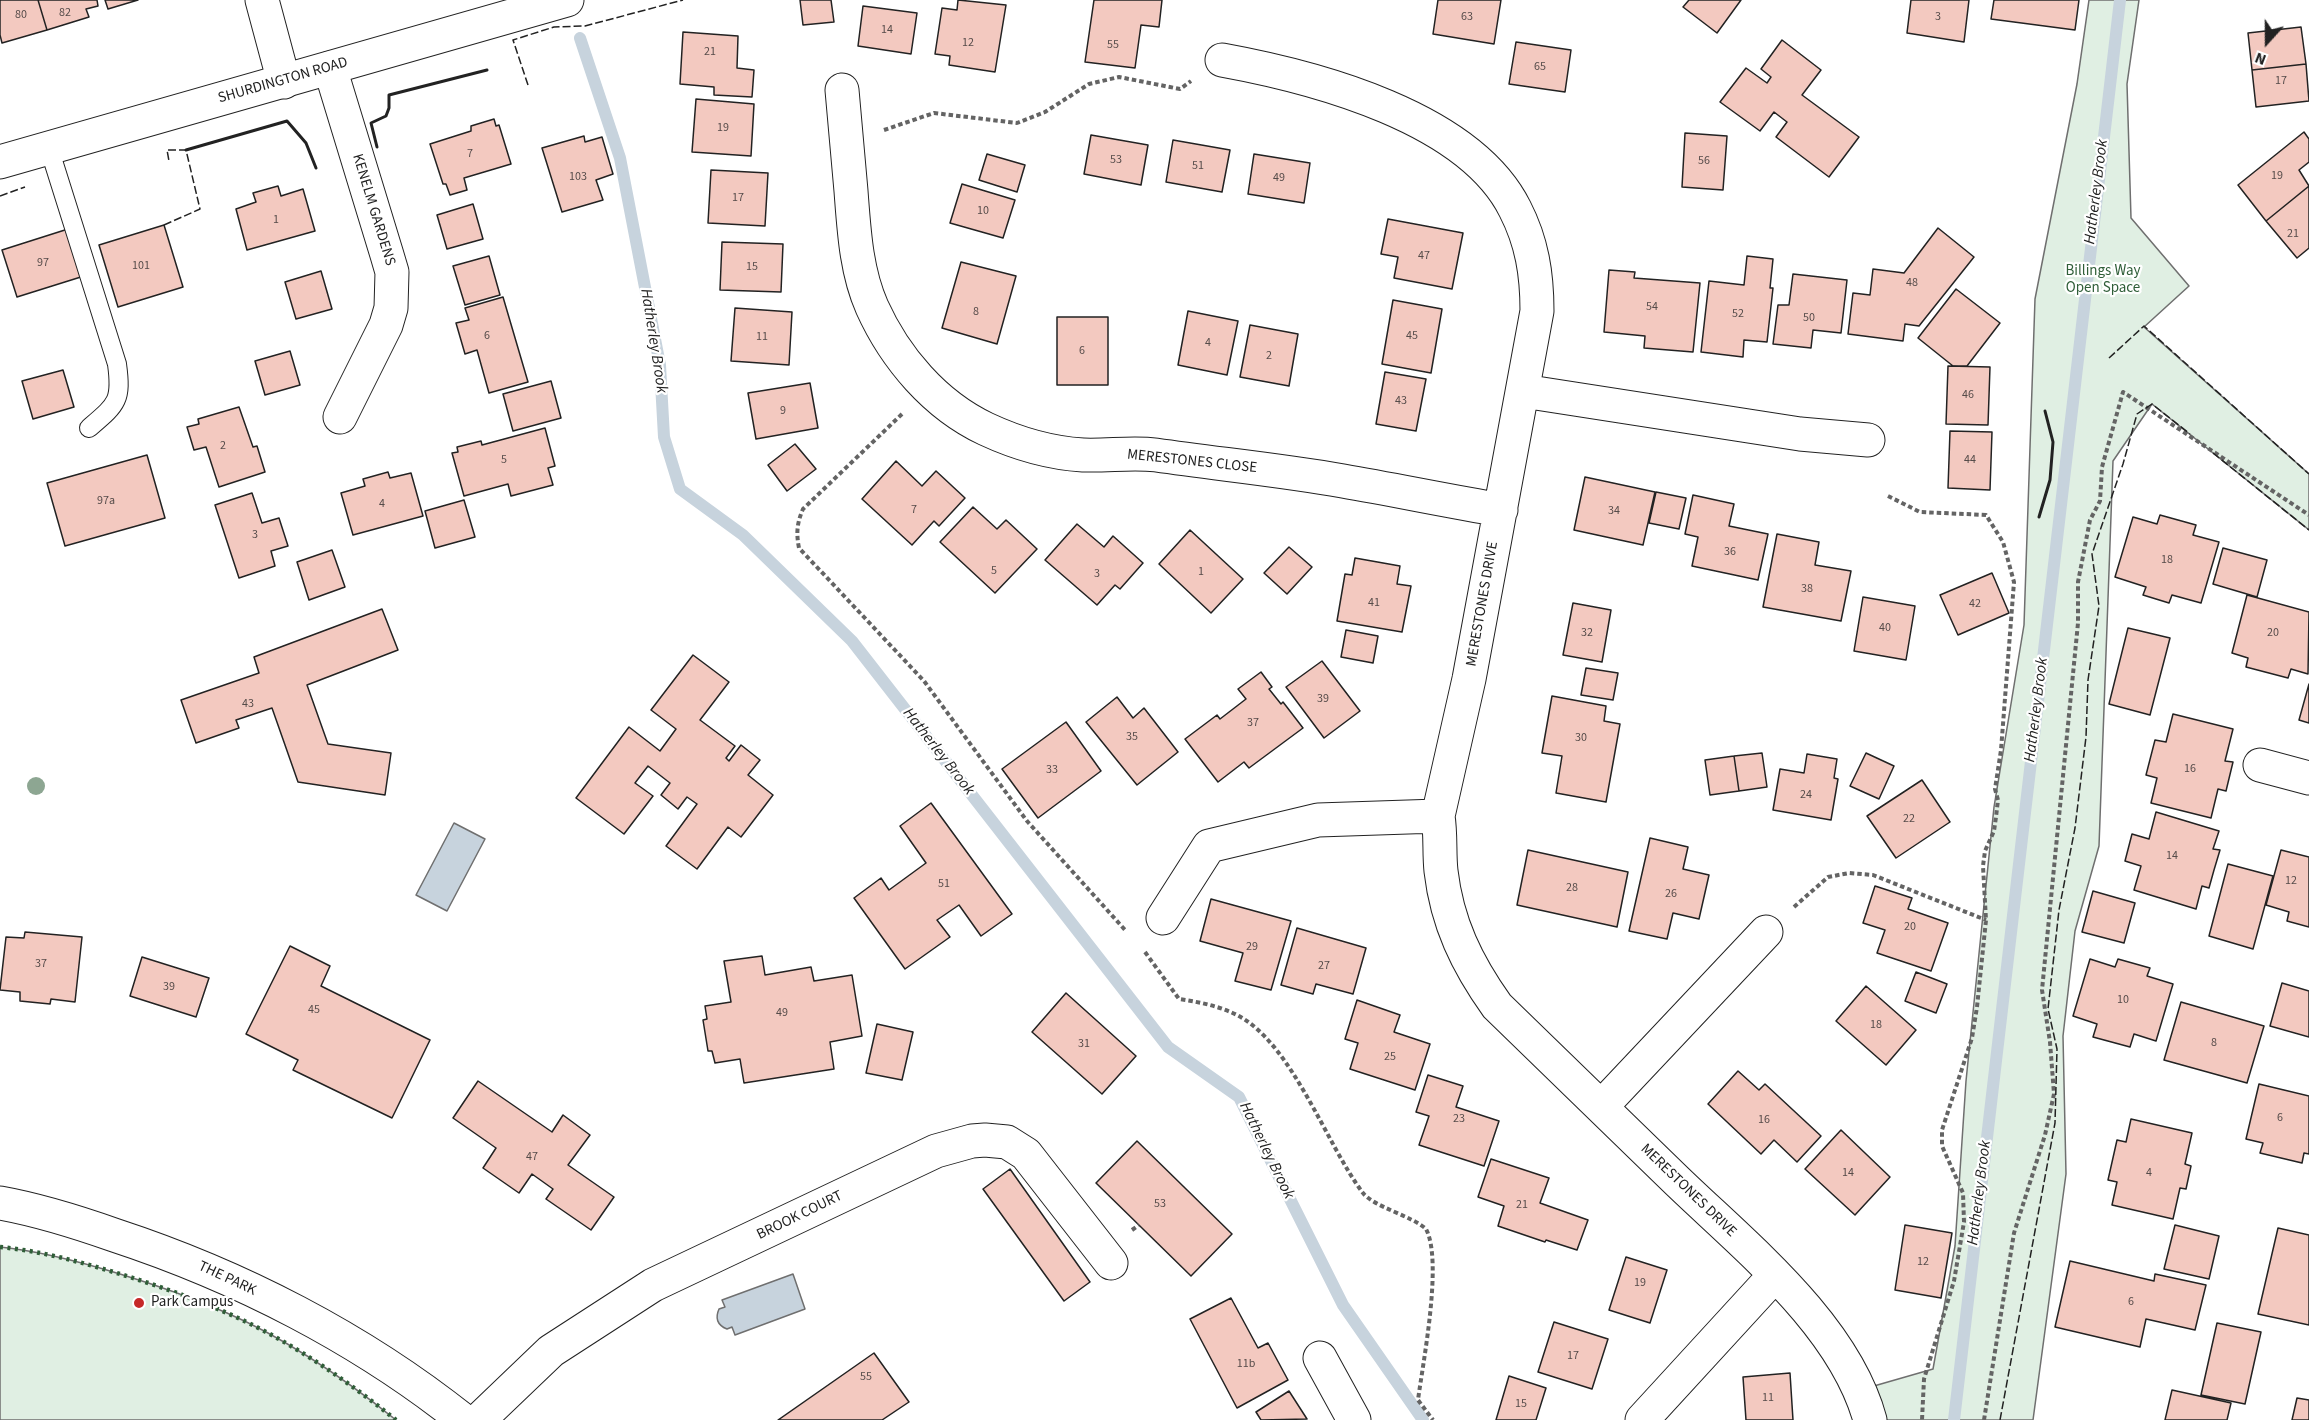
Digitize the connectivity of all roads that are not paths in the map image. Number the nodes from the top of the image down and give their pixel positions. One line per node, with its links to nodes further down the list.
1 (262, 0): 5 (street)
2 (567, 0): 4 (street, SHURDINGTON ROAD)
3 (1222, 60): 9 (street, MERESTONES DRIVE)
4 (330, 68): 5 (street, SHURDINGTON ROAD); 10 (street, KENELM GARDENS)
5 (284, 81): 7 (street, SHURDINGTON ROAD)
6 (842, 90): 13 (street, MERESTONES CLOSE)
7 (49, 148): 8 (street, SHURDINGTON ROAD); 11 (lane)
8 (0, 162)
9 (1523, 391): 12 (street); 13 (street, MERESTONES DRIVE)
10 (340, 417)
11 (89, 428)
12 (1868, 440)
13 (1501, 510): 16 (street, MERESTONES DRIVE)
14 (2260, 765): 15 (street)
15 (2309, 778)
16 (1438, 816): 17 (street); 19 (street, MERESTONES DRIVE)
17 (1163, 918)
18 (1766, 932): 19 (street)
19 (1601, 1107): 22 (street, MERESTONES DRIVE)
20 (0, 1203): 24 (street, THE PARK)
21 (1111, 1263): 25 (street, BROOK COURT)
22 (1775, 1275): 27 (street); 28 (street, MERESTONES DRIVE)
23 (1320, 1358): 26 (street)
24 (463, 1420)
25 (479, 1420)
26 (1354, 1420)
27 (1642, 1420)
28 (1870, 1420)

